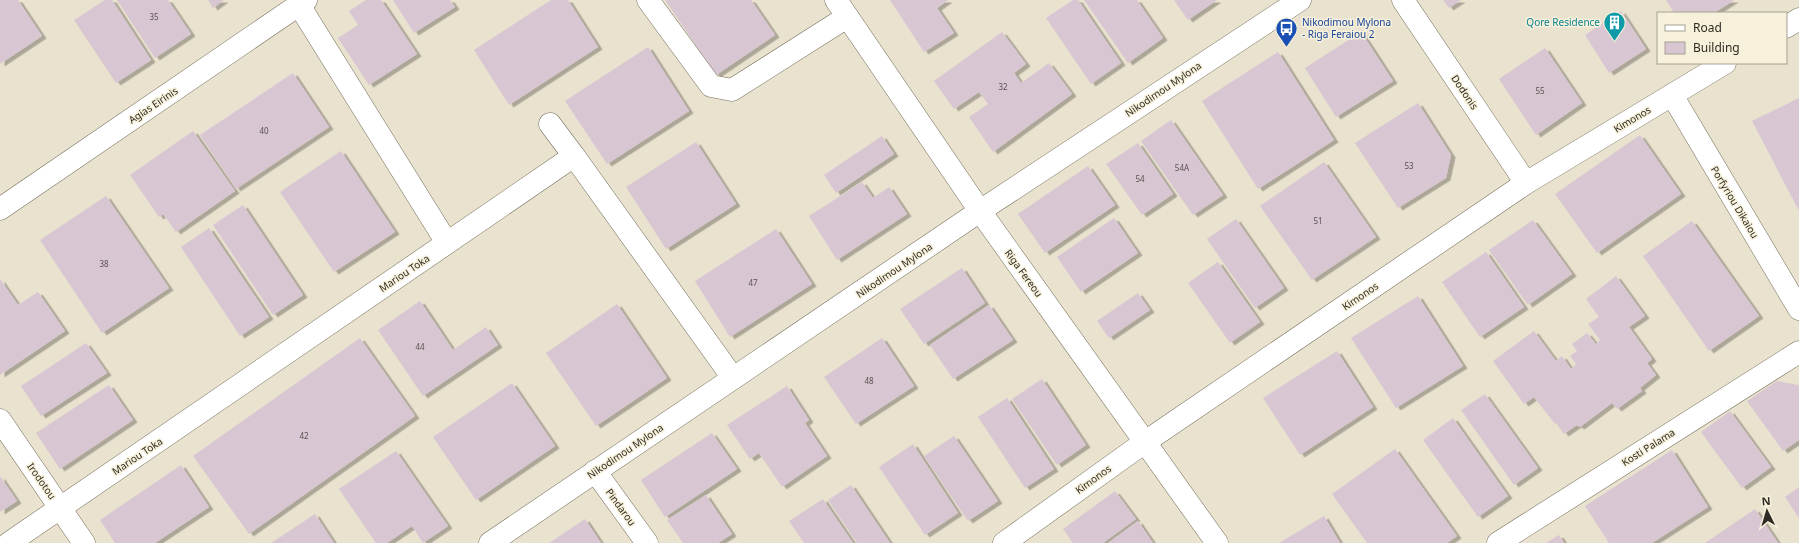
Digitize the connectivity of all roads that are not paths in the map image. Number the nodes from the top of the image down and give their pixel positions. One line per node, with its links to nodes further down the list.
1 (648, 0): 5 (street)
2 (1300, 0): 14 (street, Nikodimou Mylona)
3 (1403, 0): 12 (street, Dodonis)
4 (302, 2): 13 (street, Agias Eirinis); 15 (street)
5 (841, 8): 14 (street, Riga Fereou)
6 (1799, 19): 7 (street)
7 (1787, 26)
8 (1724, 64): 9 (street, Kimonos)
9 (1672, 95): 12 (street, Kimonos); 16 (street, Porfyriou Dikaiou)
10 (550, 124): 11 (street)
11 (574, 156): 15 (street, Mariou Toka); 18 (street)
12 (1526, 183): 20 (street, Kimonos)
13 (0, 209)
14 (980, 211): 18 (street, Nikodimou Mylona); 20 (street, Riga Fereou)
15 (447, 243): 22 (street, Mariou Toka)
16 (1799, 309)
17 (1799, 352): 29 (street, Kosti Palama)
18 (733, 378): 21 (street, Nikodimou Mylona)
19 (0, 420): 22 (street, Irodotou)
20 (1145, 442): 27 (street, Kimonos); 28 (street, Riga Fereou)
21 (595, 471): 25 (street, Nikodimou Mylona); 26 (street, Pindarou)
22 (61, 508): 23 (street, Mariou Toka); 24 (street, Irodotou)
23 (9, 543)
24 (84, 543)
25 (490, 543)
26 (647, 543)
27 (1004, 543)
28 (1217, 543)
29 (1498, 543)

